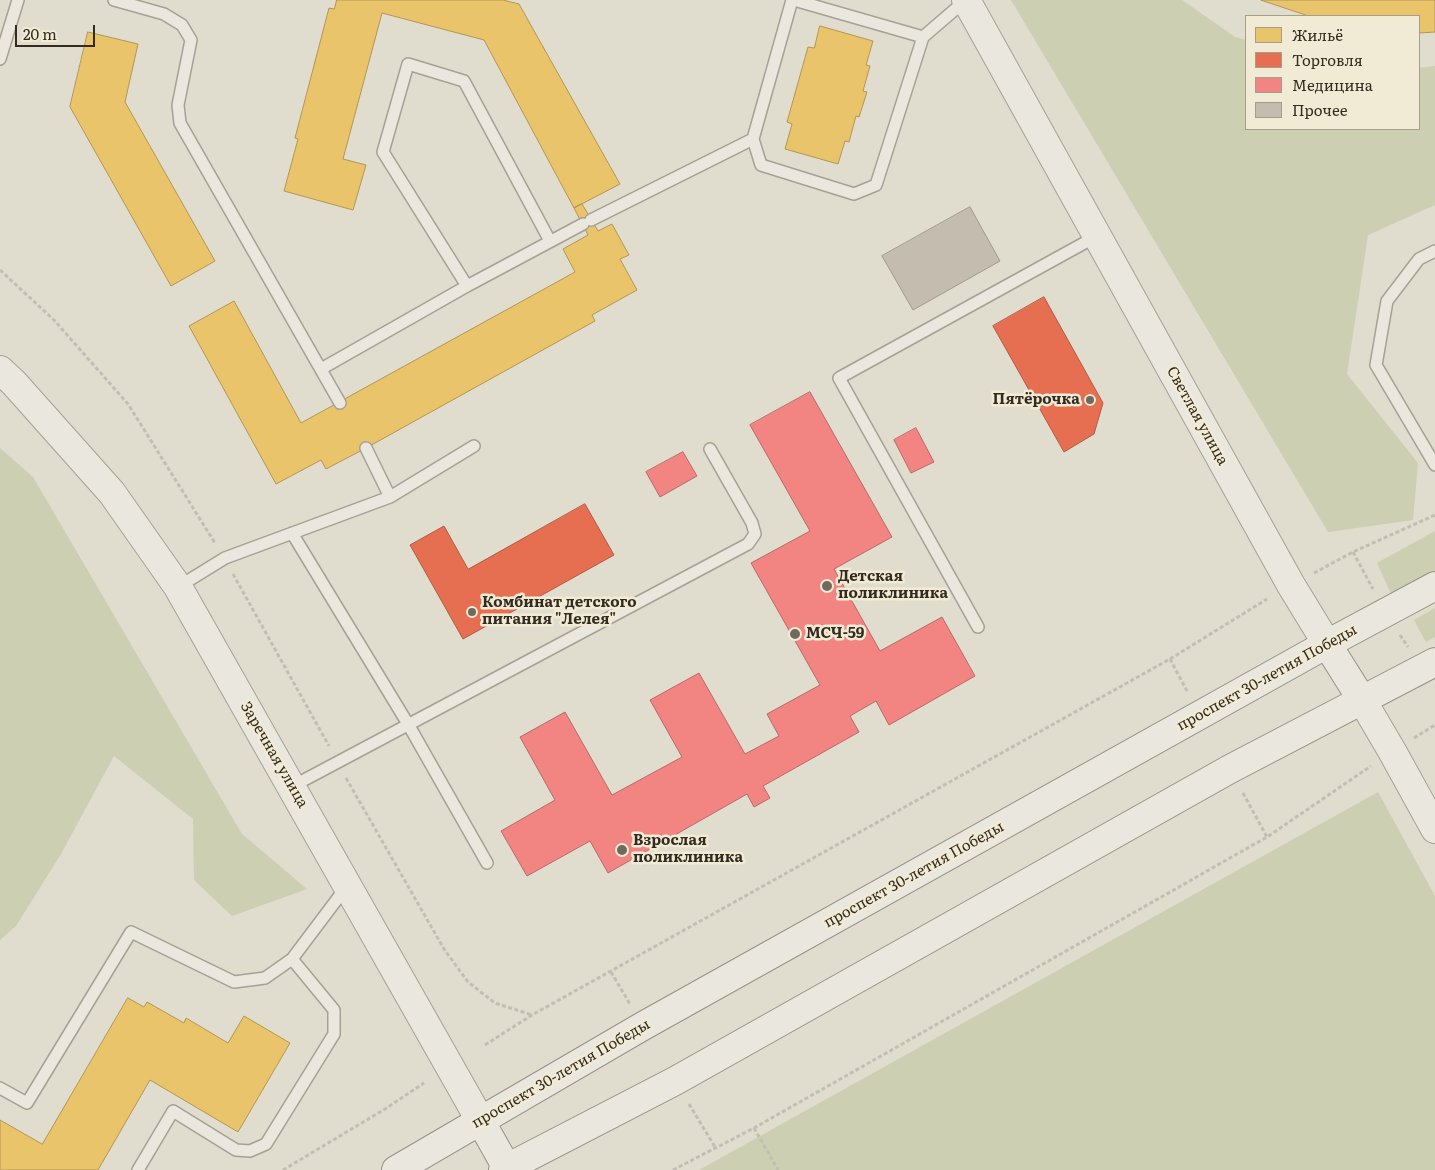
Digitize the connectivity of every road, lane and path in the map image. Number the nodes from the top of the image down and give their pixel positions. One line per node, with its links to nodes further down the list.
1 (18, 0): 6 (lane)
2 (114, 0): 13 (lane)
3 (793, 0): 5 (lane); 7 (lane)
4 (966, 0): 5 (lane); 8 (main road, Светлая улица)
5 (923, 38): 7 (lane)
6 (0, 59)
7 (753, 139): 9 (lane)
8 (1097, 236): 24 (main road, Светлая улица); 27 (lane)
9 (550, 241): 12 (lane); 12 (lane)
10 (1435, 251): 19 (lane)
11 (0, 270): 23 (path)
12 (467, 286): 13 (lane)
13 (321, 369): 15 (lane)
14 (0, 370): 25 (main road, Заречная улица)
15 (340, 403)
16 (474, 446): 20 (lane)
17 (366, 448): 20 (lane)
18 (710, 449): 31 (lane)
19 (1435, 464)
20 (390, 497): 22 (lane)
21 (1435, 515): 24 (path)
22 (292, 533): 23 (lane); 31 (lane)
23 (224, 558): 25 (lane); 34 (path)
24 (1291, 585): 28 (main road, Светлая улица); 40 (path)
25 (178, 586): 35 (main road, Заречная улица)
26 (1435, 586): 28 (main road, проспект 30-летия Победы)
27 (978, 627)
28 (1327, 644): 30 (main road, Светлая улица); 44 (main road, проспект 30-летия Победы)
29 (1435, 662): 30 (main road)
30 (1362, 700): 33 (main road, Светлая улица); 46 (main road)
31 (408, 724): 34 (lane); 37 (lane)
32 (1435, 725): 33 (path)
33 (1392, 751): 36 (main road, Светлая улица); 45 (path)
34 (338, 762): 35 (lane); 40 (path)
35 (292, 787): 38 (main road, Заречная улица)
36 (1435, 829)
37 (487, 863)
38 (347, 885): 39 (lane); 44 (main road, Заречная улица)
39 (292, 959): 43 (lane); 47 (lane)
40 (532, 1015): 41 (path)
41 (485, 1045)
42 (424, 1083): 48 (path)
43 (0, 1088)
44 (480, 1120): 46 (main road, Заречная улица); 49 (main road, проспект 30-летия Победы)
45 (754, 1128): 50 (path); 51 (path)
46 (505, 1169)
47 (138, 1170)
48 (283, 1170)
49 (396, 1170)
50 (674, 1170)
51 (778, 1170)

